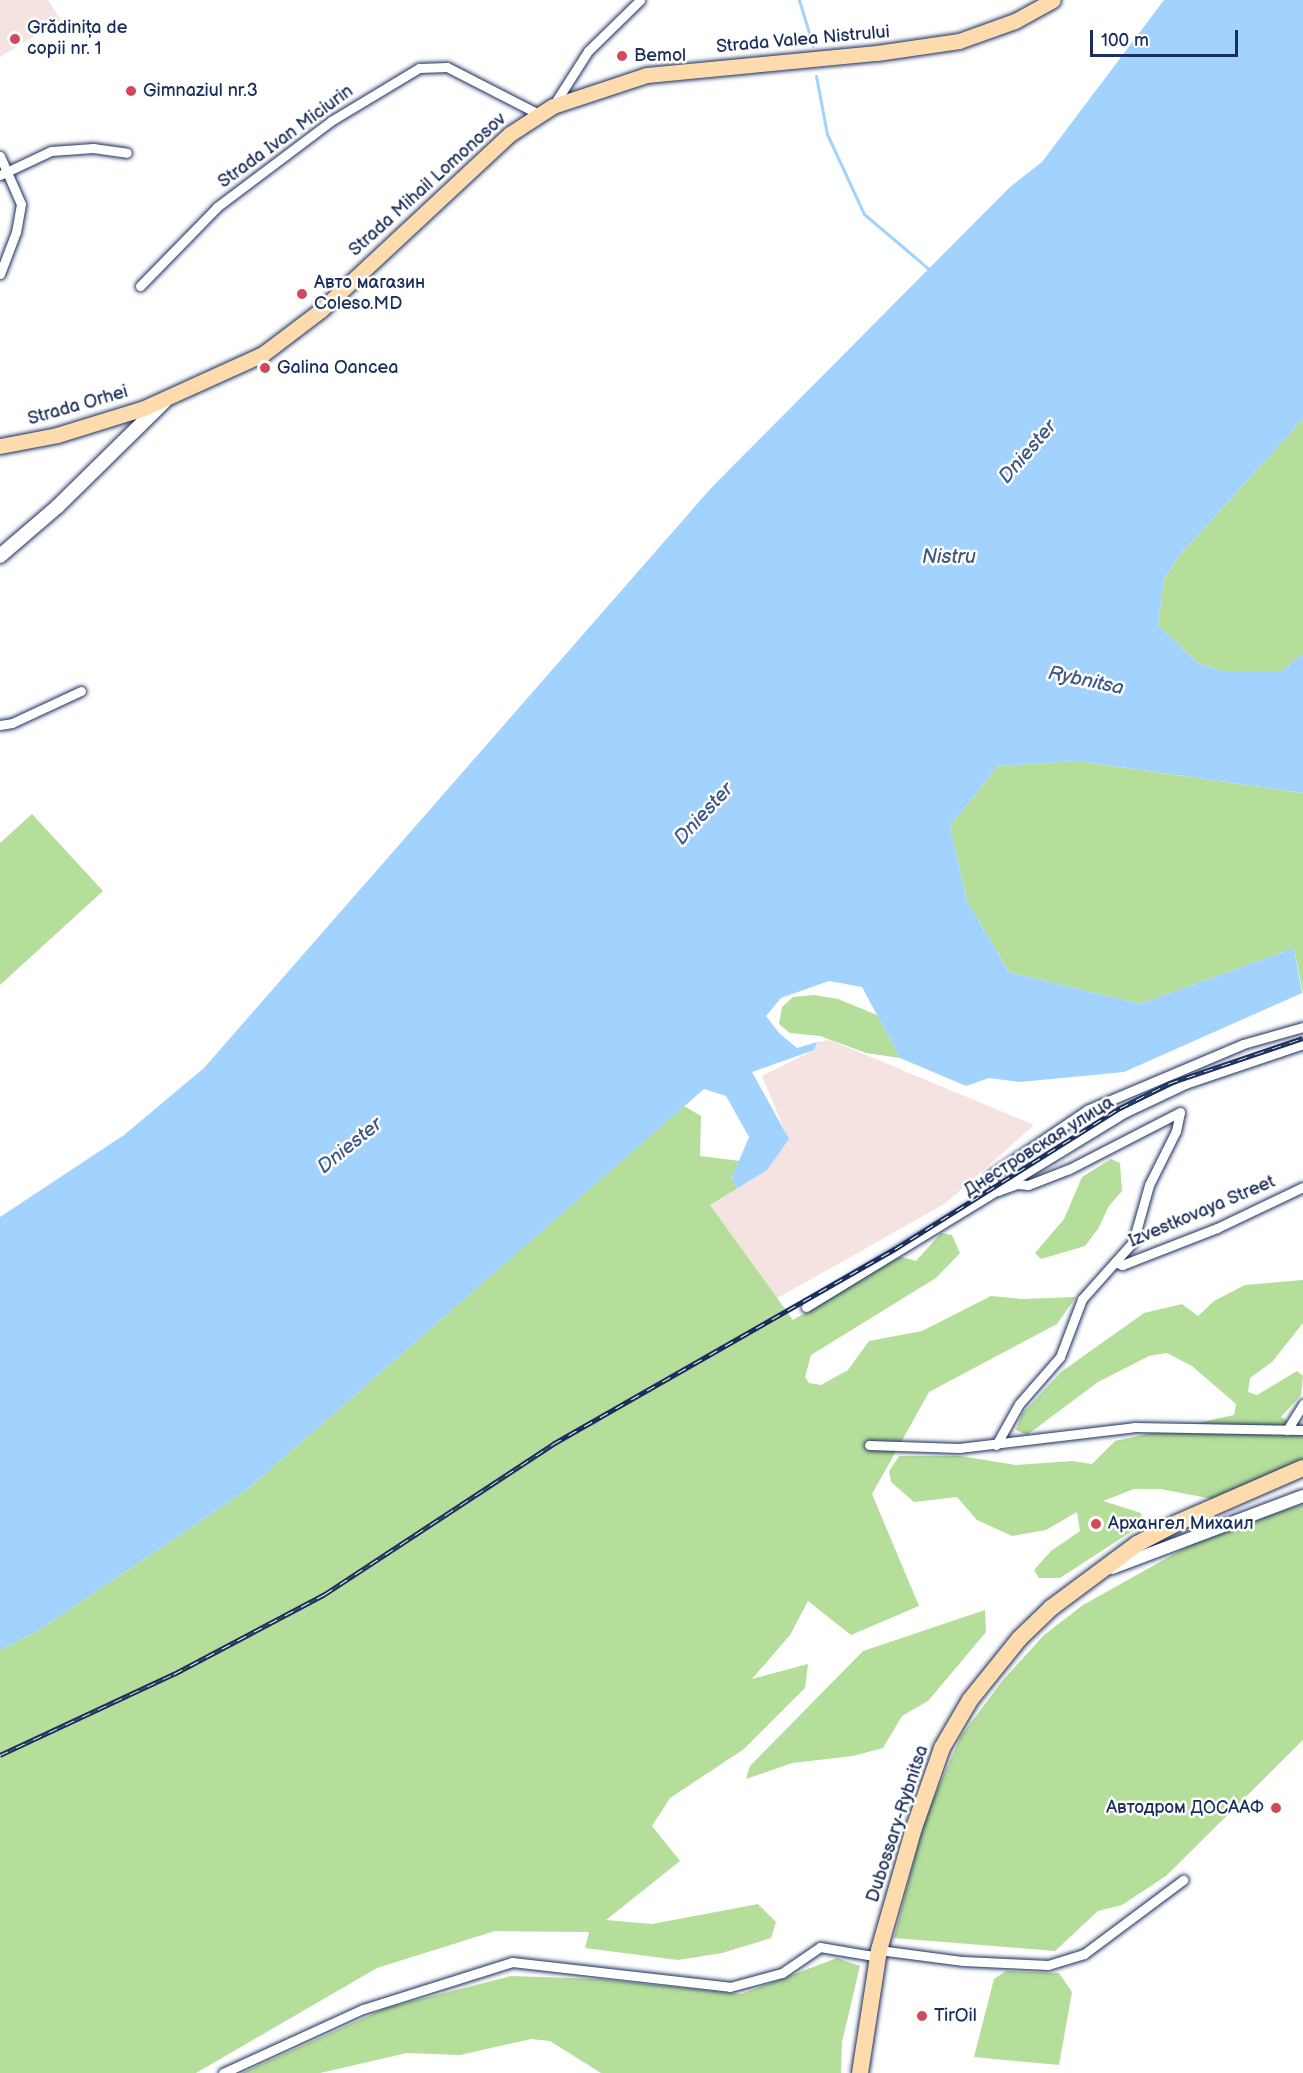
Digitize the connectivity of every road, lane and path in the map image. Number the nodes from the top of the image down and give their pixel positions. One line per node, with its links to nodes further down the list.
1 (640, 0): 3 (street, Strada Mihail Lomonosov)
2 (1053, 0): 3 (main road, Strada Valea Nistrului)
3 (553, 106): 4 (main road, Strada Mihail Lomonosov)
4 (539, 114): 9 (street, Strada Ivan Miciurin); 10 (main road, Strada Mihail Lomonosov)
5 (127, 153): 7 (street)
6 (0, 156): 7 (street)
7 (4, 172): 8 (street)
8 (0, 274)
9 (140, 286)
10 (166, 400): 11 (main road, Strada Orhei); 12 (main road, Strada Mihail Lomonosov)
11 (0, 446)
12 (0, 556)
13 (81, 691): 14 (street)
14 (0, 725)
15 (1303, 1027): 18 (street)
16 (1303, 1044): 18 (street, Днестровская улица)
17 (1303, 1186): 19 (street, Izvestkovaya Street)
18 (998, 1191): 19 (street, Izvestkovaya Street); 20 (street, Днестровская улица)
19 (1115, 1262): 25 (street, Izvestkovaya Street)
20 (806, 1307)
21 (1303, 1404): 22 (street)
22 (1287, 1430): 23 (street); 25 (street)
23 (1303, 1430)
24 (868, 1445): 25 (street)
25 (996, 1445)
26 (1303, 1468): 28 (highway, Dubossary-Rybnitsa)
27 (1303, 1496): 28 (street)
28 (1097, 1573): 30 (highway, Dubossary-Rybnitsa)
29 (1183, 1880): 30 (street)
30 (879, 1954): 31 (street); 32 (highway, Dubossary-Rybnitsa)
31 (223, 2073)
32 (860, 2073)

